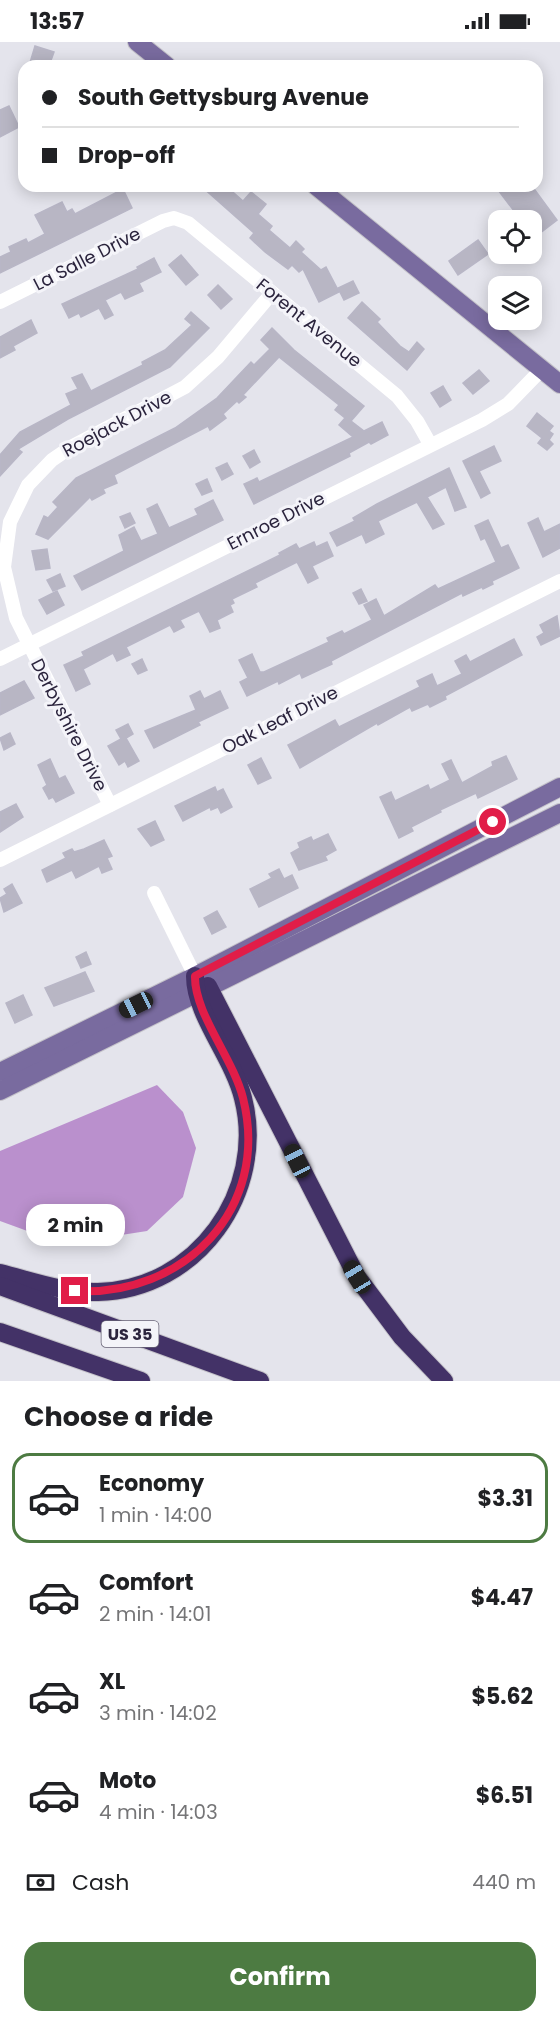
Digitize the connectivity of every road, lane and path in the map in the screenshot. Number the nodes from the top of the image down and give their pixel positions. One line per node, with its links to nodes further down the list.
1 (137, 42): 2 (main road)
2 (160, 60)
3 (323, 192): 7 (main road)
4 (174, 218): 5 (street, Forent Avenue); 6 (street, La Salle Drive)
5 (272, 293): 9 (street, Forent Avenue); 11 (street, Roejack Drive)
6 (0, 302)
7 (542, 369): 8 (main road); 9 (street, Ernroe Drive)
8 (560, 384)
9 (430, 444): 11 (street, Ernroe Drive)
10 (560, 581): 14 (street, Oak Leaf Drive)
11 (28, 645): 12 (street, Ernroe Drive); 14 (street, Derbyshire Drive)
12 (0, 659)
13 (560, 787): 18 (main road)
14 (110, 805): 16 (street, Oak Leaf Drive)
15 (560, 813): 18 (main road)
16 (0, 860)
17 (154, 893): 18 (street)
18 (199, 985): 19 (main road); 20 (main road); 21 (highway); 26 (highway)
19 (0, 1072)
20 (0, 1092)
21 (0, 1273)
22 (0, 1286): 25 (highway, US 35)
23 (0, 1332): 24 (highway, US 35)
24 (141, 1381)
25 (260, 1381)
26 (444, 1381)

